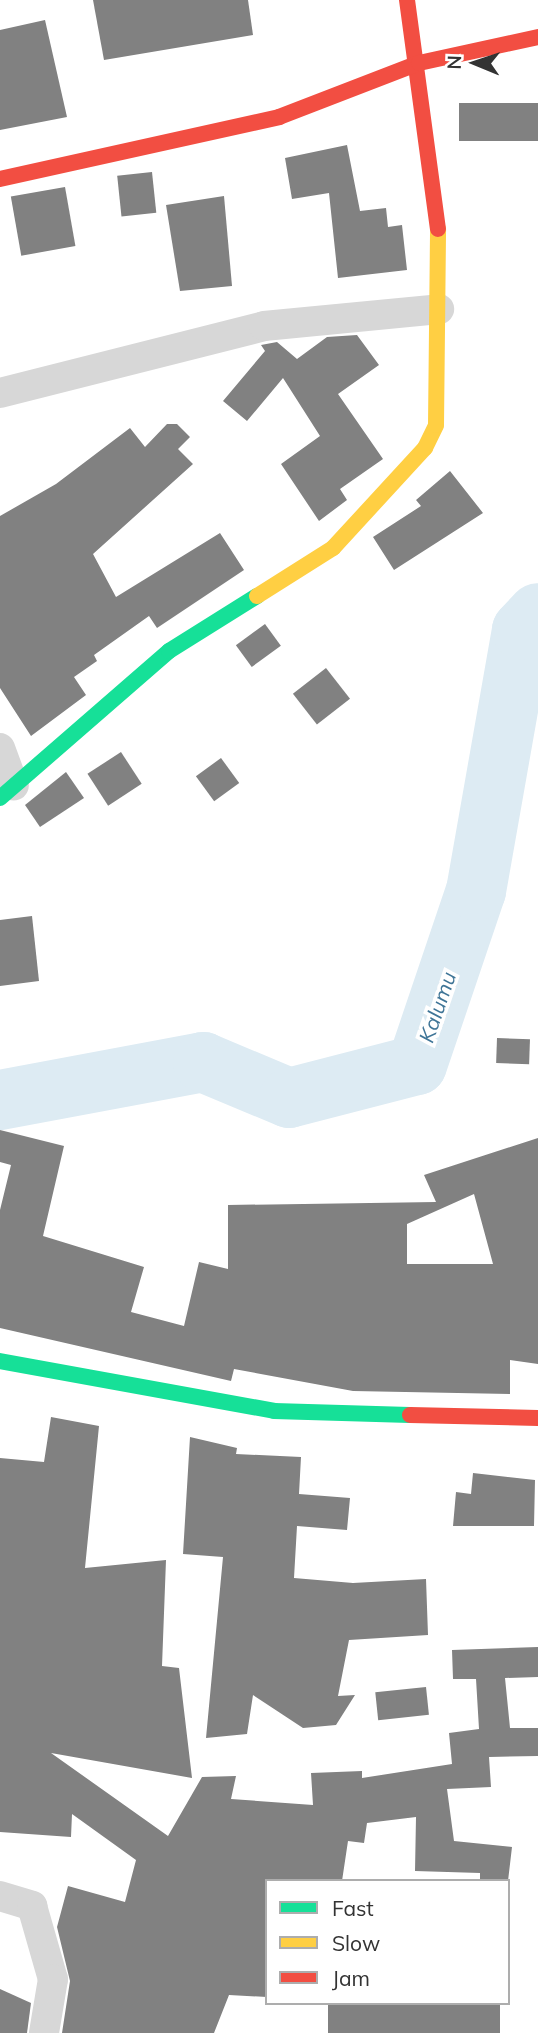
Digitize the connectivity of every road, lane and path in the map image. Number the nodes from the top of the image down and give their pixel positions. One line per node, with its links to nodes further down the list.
1 (407, 0): 3 (main road)
2 (538, 37): 3 (main road)
3 (419, 63): 4 (main road); 5 (main road)
4 (0, 179)
5 (439, 309): 6 (street); 8 (main road)
6 (0, 393)
7 (0, 748): 8 (street)
8 (7, 792)
9 (0, 1361): 10 (main road)
10 (538, 1418)
11 (0, 1896): 12 (street)
12 (44, 2033)

